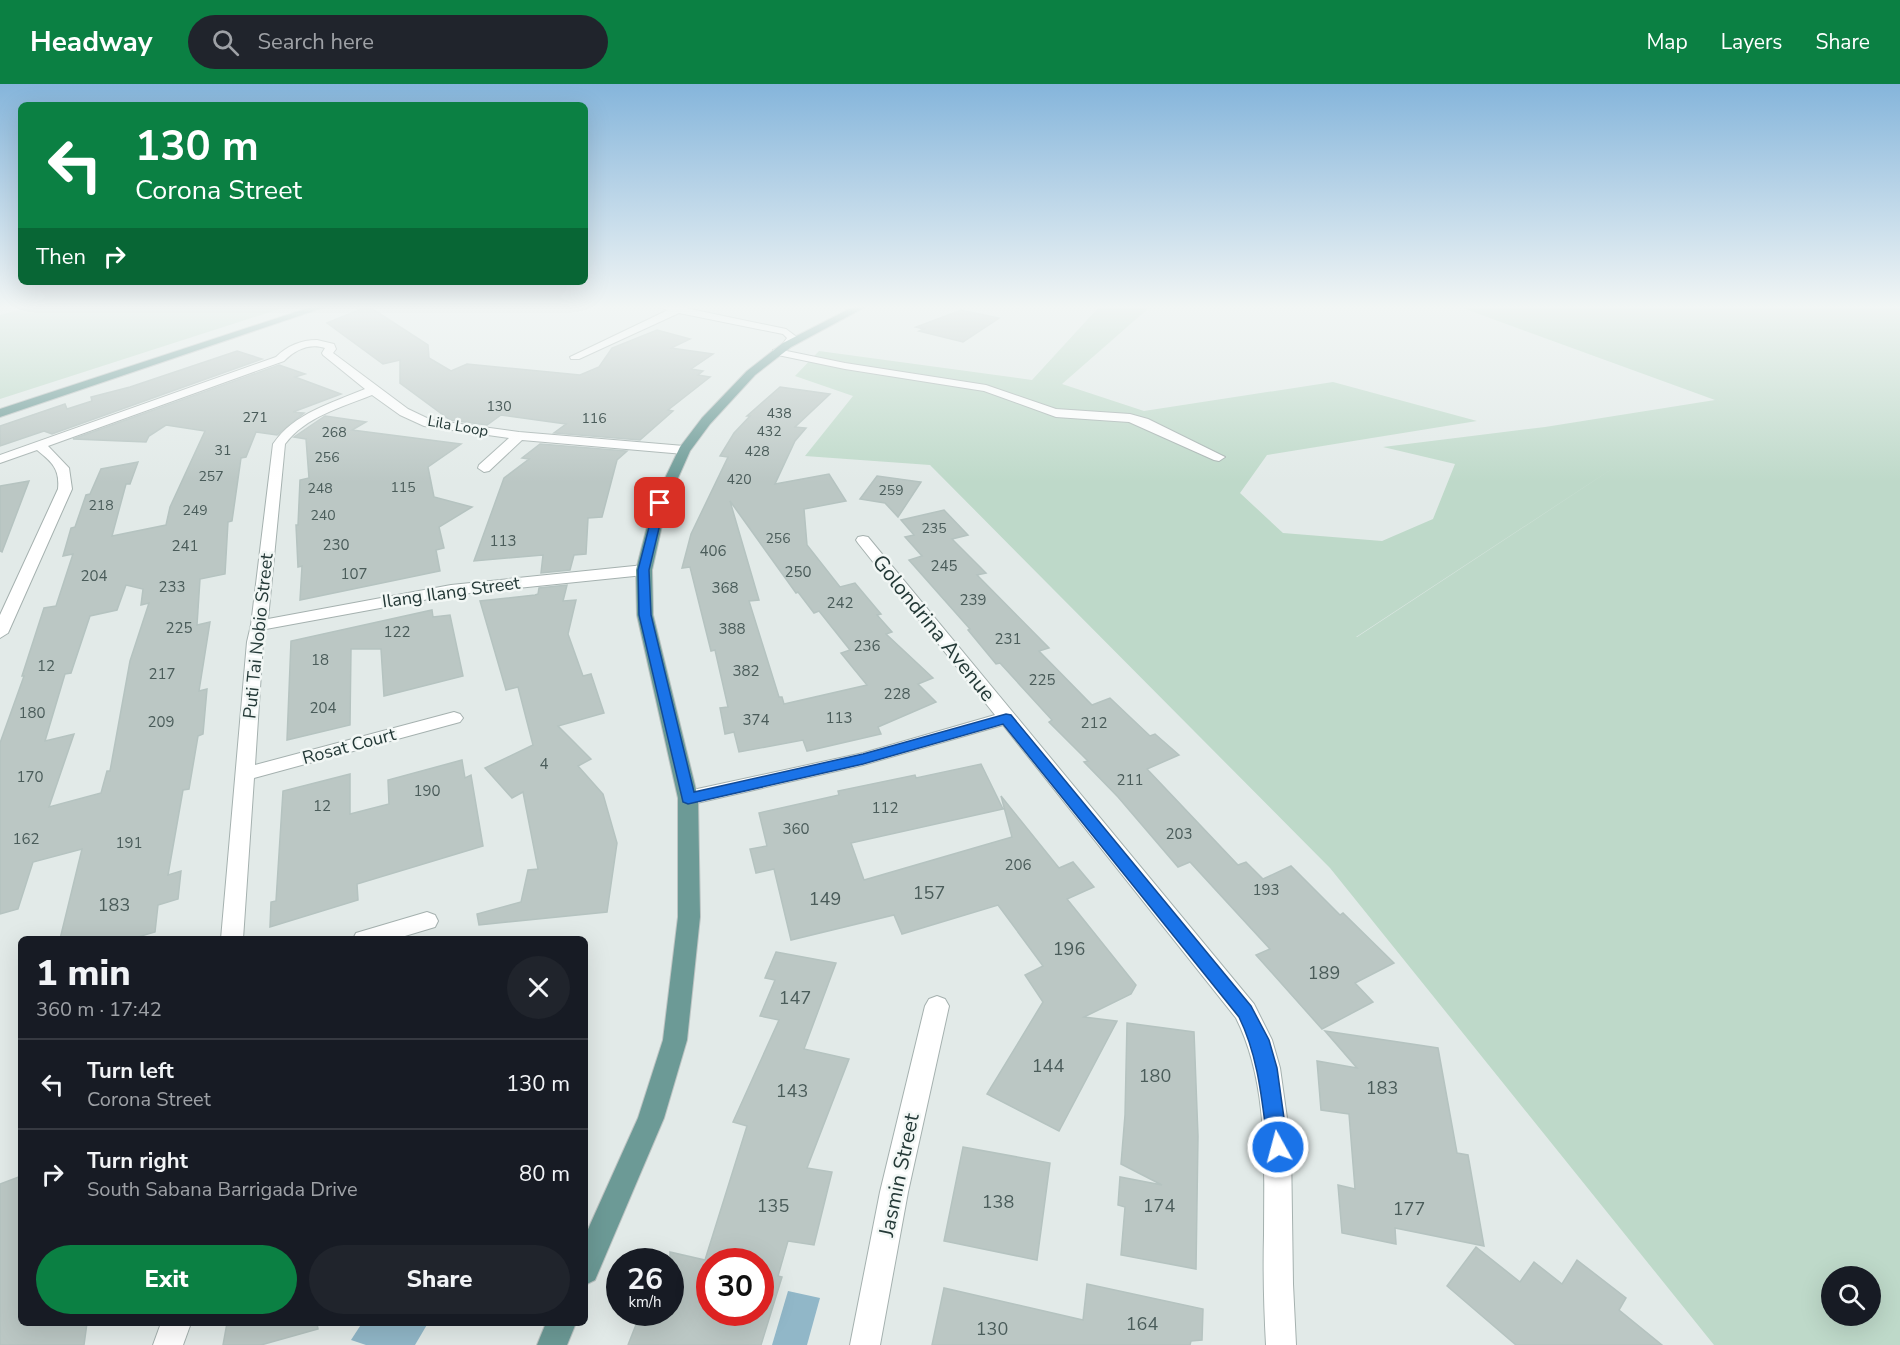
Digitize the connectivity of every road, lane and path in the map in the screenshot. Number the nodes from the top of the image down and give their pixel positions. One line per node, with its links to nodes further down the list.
1 (145, 365): 7 (main road)
2 (264, 365): 9 (street, Lila Loop)
3 (342, 365): 6 (street, Lila Loop)
4 (762, 365): 10 (main road)
5 (841, 365): 11 (street)
6 (373, 390): 8 (street, Lila Loop); 16 (street, Puti Tai Nobio Street)
7 (0, 413)
8 (519, 436): 10 (street, Lila Loop); 13 (street)
9 (39, 445): 12 (street, Lila Loop); 17 (street)
10 (684, 450): 15 (main road)
11 (1219, 457)
12 (0, 459)
13 (484, 468)
14 (862, 540): 19 (street, Golondrina Avenue)
15 (644, 570): 16 (street, Ilang Ilang Street); 21 (main road)
16 (259, 625): 20 (street, Puti Tai Nobio Street)
17 (0, 633)
18 (454, 718): 20 (street, Rosat Court)
19 (1006, 718): 21 (street); 32 (street, Golondrina Avenue)
20 (244, 774): 23 (street, Puti Tai Nobio Street)
21 (688, 798): 26 (main road)
22 (426, 921): 24 (street)
23 (232, 936)
24 (374, 936)
25 (937, 1005): 31 (street, Jasmin Street)
26 (588, 1263)
27 (175, 1326): 29 (street)
28 (560, 1326): 30 (main road)
29 (168, 1345)
30 (552, 1345)
31 (865, 1345)
32 (1281, 1345)

